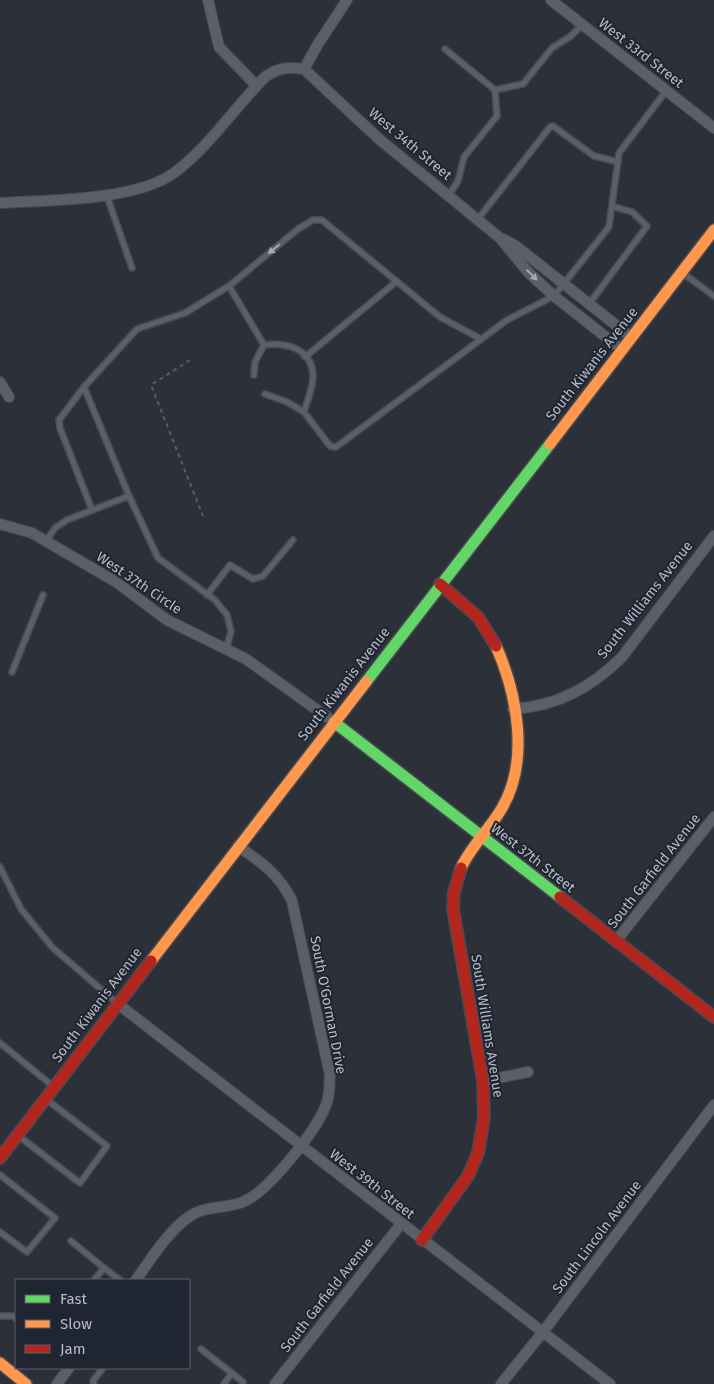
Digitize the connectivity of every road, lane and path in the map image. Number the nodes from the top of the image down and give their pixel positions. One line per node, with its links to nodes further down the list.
1 (208, 0): 7 (street)
2 (347, 0): 6 (street)
3 (553, 1): 4 (street, West 33rd Street)
4 (582, 25): 8 (lane); 9 (street, West 33rd Street)
5 (445, 49): 8 (lane)
6 (304, 70): 7 (street); 12 (street, West 34th Street)
7 (256, 85): 13 (street)
8 (496, 90): 12 (lane)
9 (666, 90): 10 (street, West 33rd Street); 11 (lane)
10 (714, 128)
11 (618, 162): 15 (lane); 16 (lane)
12 (450, 195): 16 (street, West 34th Street)
13 (107, 196): 14 (street); 19 (lane)
14 (0, 203)
15 (612, 206): 22 (lane); 26 (lane)
16 (478, 219): 18 (street, West 34th Street)
17 (714, 230): 20 (main road, South Kiwanis Avenue)
18 (500, 238): 22 (street, West 34th Street); 24 (street, West 34th Street, one-way to 24)
19 (132, 268)
20 (682, 272): 25 (lane); 27 (main road, South Kiwanis Avenue)
21 (397, 281): 23 (lane, one-way to 23); 28 (lane); 31 (lane)
22 (564, 284): 24 (lane); 26 (street, West 34th Street)
23 (228, 286): 29 (lane); 35 (lane)
24 (554, 296): 28 (lane); 30 (street, West 34th Street)
25 (714, 296)
26 (589, 304): 27 (street, West 34th Street)
27 (631, 337): 30 (main road, South Kiwanis Avenue)
28 (482, 339): 38 (lane)
29 (264, 345): 31 (lane); 33 (lane)
30 (622, 349): 46 (main road, South Kiwanis Avenue)
31 (305, 357): 38 (lane)
32 (190, 360): 41 (path)
33 (254, 375)
34 (0, 382): 37 (street)
35 (84, 387): 39 (lane); 40 (lane)
36 (265, 394): 38 (lane)
37 (9, 397)
38 (304, 412)
39 (129, 496): 40 (lane); 48 (lane)
40 (92, 510): 45 (lane)
41 (203, 516)
42 (0, 524): 45 (street, West 37th Circle)
43 (714, 536): 51 (street, South Williams Avenue)
44 (293, 540): 48 (lane)
45 (46, 541): 49 (street, West 37th Circle)
46 (440, 584): 51 (main road, South Williams Avenue); 52 (main road, South Kiwanis Avenue)
47 (44, 595): 50 (lane)
48 (207, 595): 49 (lane)
49 (226, 650): 52 (street, West 37th Circle)
50 (12, 672)
51 (513, 709): 54 (main road, South Williams Avenue)
52 (334, 722): 54 (main road, West 37th Street); 55 (main road, South Kiwanis Avenue)
53 (714, 817): 57 (street, South Garfield Avenue)
54 (482, 837): 57 (main road, West 37th Street); 62 (main road, South Williams Avenue)
55 (238, 846): 58 (main road, South Kiwanis Avenue); 67 (street, South O'Gorman Drive)
56 (0, 867): 58 (lane)
57 (616, 941): 59 (main road, West 37th Street)
58 (118, 1004): 63 (main road, South Kiwanis Avenue); 67 (street, West 39th Street)
59 (714, 1017)
60 (0, 1043): 63 (lane)
61 (528, 1072): 62 (street)
62 (482, 1081): 72 (main road, South Williams Avenue)
63 (54, 1087): 64 (main road, South Kiwanis Avenue)
64 (45, 1099): 66 (main road, South Kiwanis Avenue); 66 (lane)
65 (714, 1105): 80 (street, South Lincoln Avenue)
66 (17, 1135): 68 (main road, South Kiwanis Avenue)
67 (301, 1146): 70 (street, West 39th Street); 77 (street, South O'Gorman Drive)
68 (0, 1158)
69 (0, 1175): 71 (lane)
70 (401, 1224): 72 (street, West 39th Street); 91 (street, South Garfield Avenue)
71 (0, 1232)
72 (422, 1240): 80 (street, West 39th Street)
73 (72, 1241): 74 (lane)
74 (104, 1268): 75 (lane); 76 (lane)
75 (95, 1279)
76 (119, 1279)
77 (137, 1279)
78 (0, 1316): 79 (lane)
79 (15, 1318)
80 (543, 1332): 92 (street, South Lincoln Avenue); 93 (street, West 39th Street)
81 (201, 1349): 85 (lane)
82 (0, 1363): 87 (main road)
83 (68, 1369): 88 (street)
84 (102, 1369): 89 (lane)
85 (232, 1373): 86 (lane); 90 (lane)
86 (243, 1382)
87 (26, 1384)
88 (57, 1384)
89 (94, 1384)
90 (224, 1384)
91 (275, 1384)
92 (501, 1384)
93 (610, 1384)

